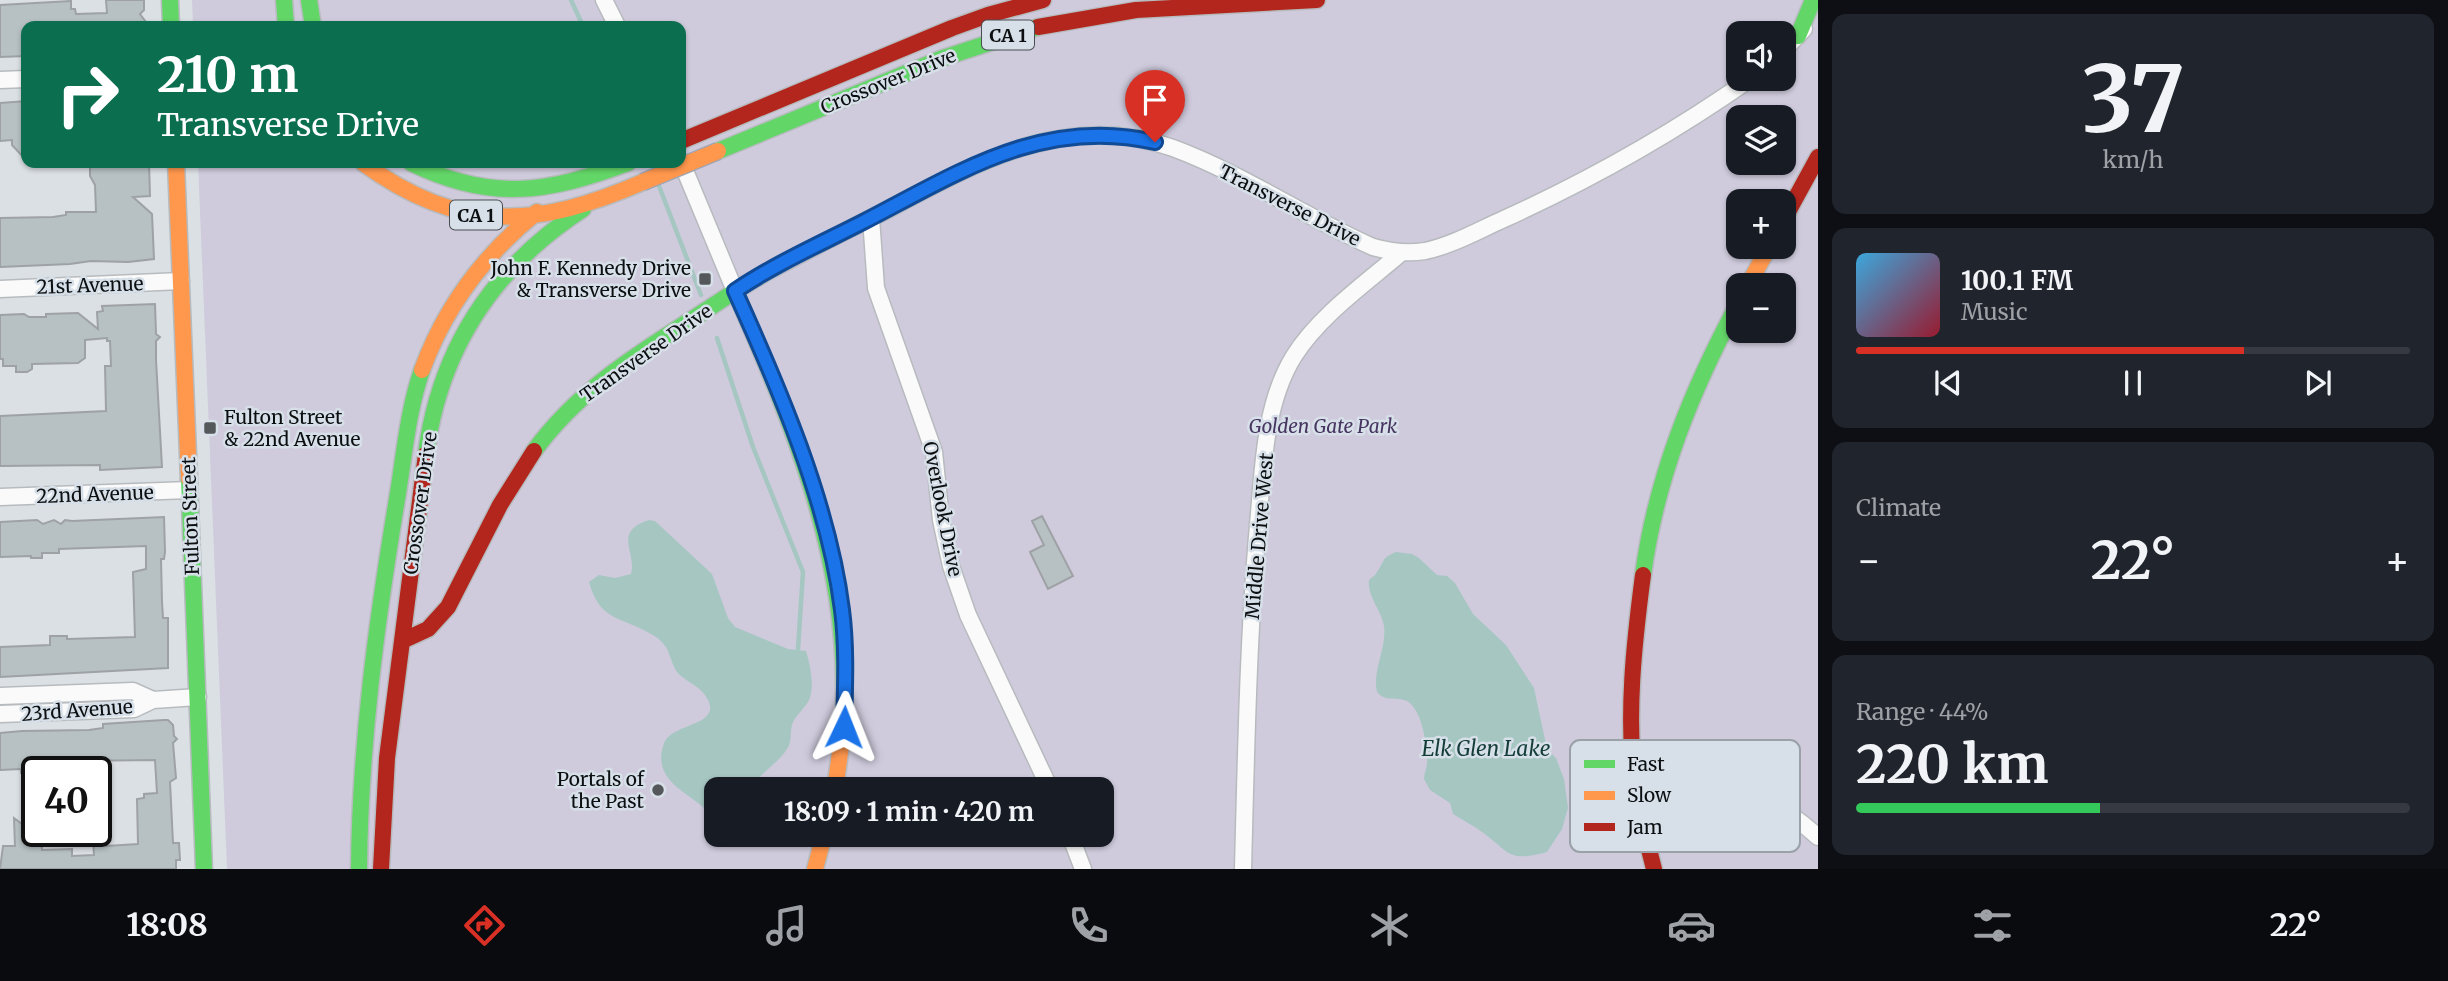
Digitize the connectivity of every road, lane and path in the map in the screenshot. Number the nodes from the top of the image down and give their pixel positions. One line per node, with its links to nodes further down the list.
1 (170, 0): 9 (main road)
2 (284, 0): 10 (main road)
3 (309, 0): 11 (main road)
4 (604, 0): 12 (street)
5 (1043, 0): 17 (main road, Crossover Drive / CA 1)
6 (1317, 0): 19 (main road, Crossover Drive / CA 1, bridge)
7 (1813, 0): 13 (main road)
8 (1818, 14): 13 (street)
9 (171, 21)
10 (286, 21)
11 (312, 21)
12 (614, 21)
13 (1798, 36)
14 (21, 79): 15 (street)
15 (0, 80)
16 (1731, 91): 31 (street, Transverse Drive)
17 (686, 139)
18 (1818, 157): 27 (main road)
19 (686, 164)
20 (176, 168): 32 (main road, Fulton Street)
21 (370, 168): 29 (main road, CA 1)
22 (422, 168): 26 (main road, CA 1)
23 (615, 168): 26 (main road, Crossover Drive / CA 1)
24 (677, 168): 28 (main road, Crossover Drive / CA 1, bridge)
25 (684, 168): 34 (street)
26 (590, 178): 29 (main road, Crossover Drive)
27 (1796, 197)
28 (598, 201): 29 (main road, Crossover Drive / CA 1); 39 (main road, Crossover Drive)
29 (531, 217): 38 (main road, Crossover Drive)
30 (871, 218): 31 (street, Transverse Drive); 34 (street, Transverse Drive); 47 (street, Overlook Drive)
31 (1401, 253): 57 (street, Middle Drive West)
32 (181, 281): 33 (street, 21st Avenue); 36 (main road, Fulton Street)
33 (0, 289)
34 (735, 291): 39 (main road, Transverse Drive); 46 (main road)
35 (1726, 329): 44 (main road)
36 (189, 490): 37 (street, 22nd Avenue); 41 (main road, Fulton Street)
37 (0, 497)
38 (388, 551): 39 (main road); 45 (main road, Crossover Drive)
39 (402, 641): 45 (main road); 54 (main road, Crossover Drive)
40 (0, 696): 42 (street, 23rd Avenue)
41 (198, 697): 42 (street, 23rd Avenue); 52 (main road, Fulton Street)
42 (153, 700): 43 (street, 23rd Avenue)
43 (0, 715)
44 (1633, 740)
45 (362, 764): 53 (main road, Crossover Drive)
46 (837, 777)
47 (1044, 777)
48 (1800, 822): 49 (street)
49 (1818, 837)
50 (821, 847): 55 (main road)
51 (1075, 847): 56 (street)
52 (204, 869)
53 (359, 869)
54 (381, 869)
55 (815, 869)
56 (1083, 869)
57 (1243, 869)

